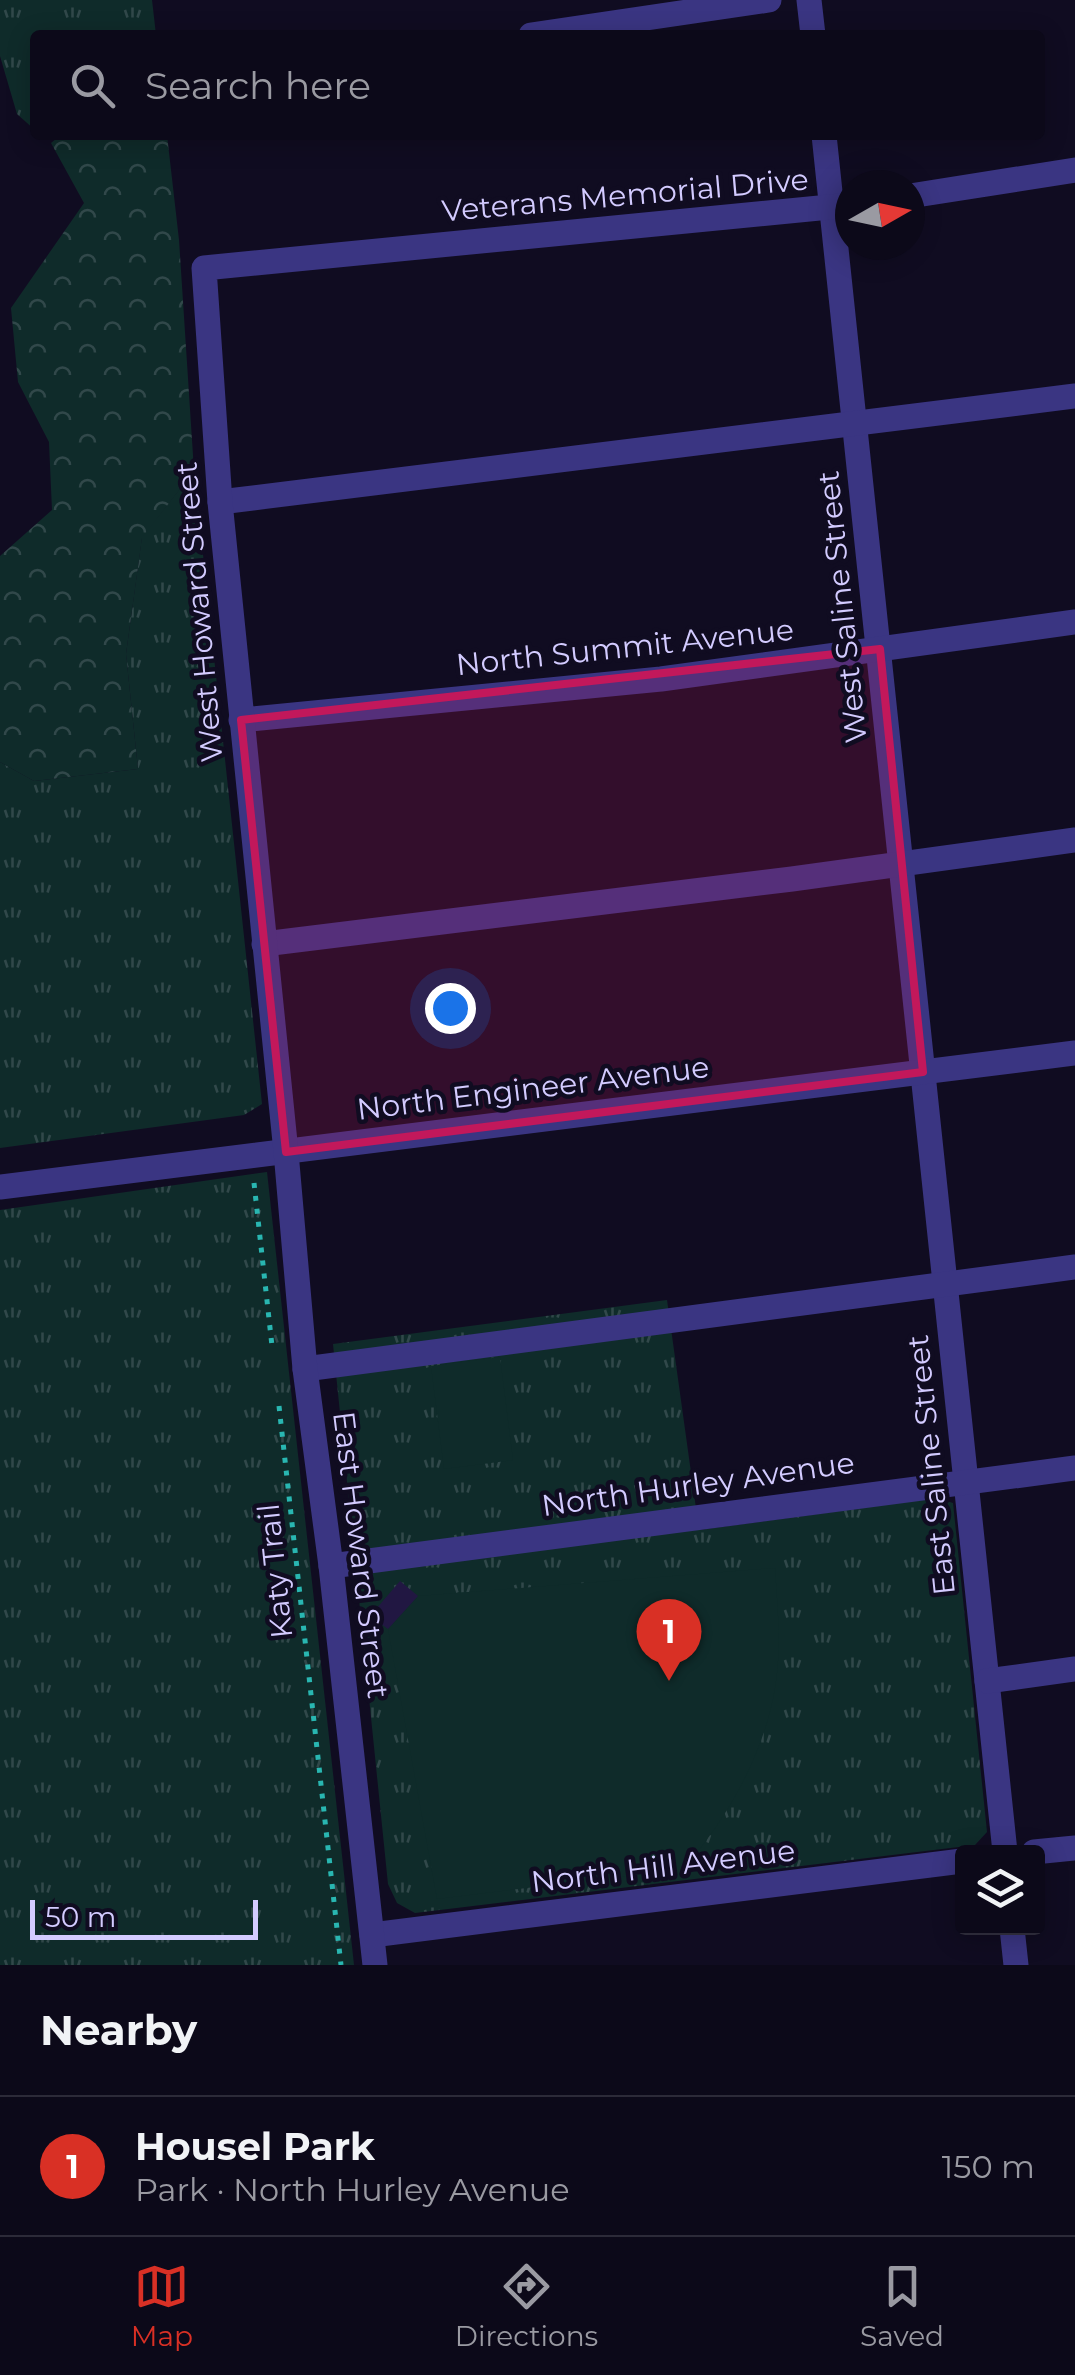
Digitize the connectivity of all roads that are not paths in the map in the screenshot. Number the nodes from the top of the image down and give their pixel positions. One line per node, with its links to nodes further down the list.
1 (769, 0): 3 (street)
2 (810, 0): 4 (street)
3 (565, 30)
4 (813, 30)
5 (825, 140): 7 (street, West Saline Street)
6 (1075, 170): 8 (street)
7 (835, 182)
8 (925, 194)
9 (835, 208): 10 (street, Veterans Memorial Drive)
10 (406, 249): 14 (street, West Howard Street)
11 (845, 260): 13 (street, West Saline Street)
12 (1075, 396): 13 (street)
13 (856, 425): 14 (street); 16 (street, West Saline Street)
14 (220, 502): 17 (street, West Howard Street)
15 (1075, 622): 16 (street, North Summit Avenue)
16 (880, 649): 17 (street, North Summit Avenue); 19 (street, West Saline Street)
17 (242, 720): 20 (street, West Howard Street)
18 (1075, 840): 19 (street)
19 (902, 864): 20 (street); 22 (street, West Saline Street)
20 (264, 944): 23 (street, West Howard Street)
21 (1075, 1053): 22 (street, North Engineer Avenue)
22 (924, 1072): 23 (street, North Engineer Avenue); 26 (street, East Saline Street)
23 (286, 1152): 24 (street, North Engineer Avenue); 27 (street, East Howard Street)
24 (0, 1187)
25 (1075, 1267): 26 (street)
26 (945, 1284): 27 (street); 29 (street, East Saline Street)
27 (304, 1368): 30 (street, East Howard Street)
28 (1075, 1468): 29 (street, North Hurley Avenue)
29 (966, 1480): 30 (street, North Hurley Avenue); 32 (street, East Saline Street)
30 (331, 1566): 38 (street, East Howard Street)
31 (1075, 1669): 32 (street)
32 (986, 1681): 33 (street, East Saline Street)
33 (1004, 1845)
34 (1075, 1848): 35 (street)
35 (1045, 1851)
36 (955, 1862): 38 (street, North Hill Avenue)
37 (1013, 1935): 40 (street)
38 (372, 1936): 39 (street, East Howard Street)
39 (374, 1965)
40 (1016, 1965)

